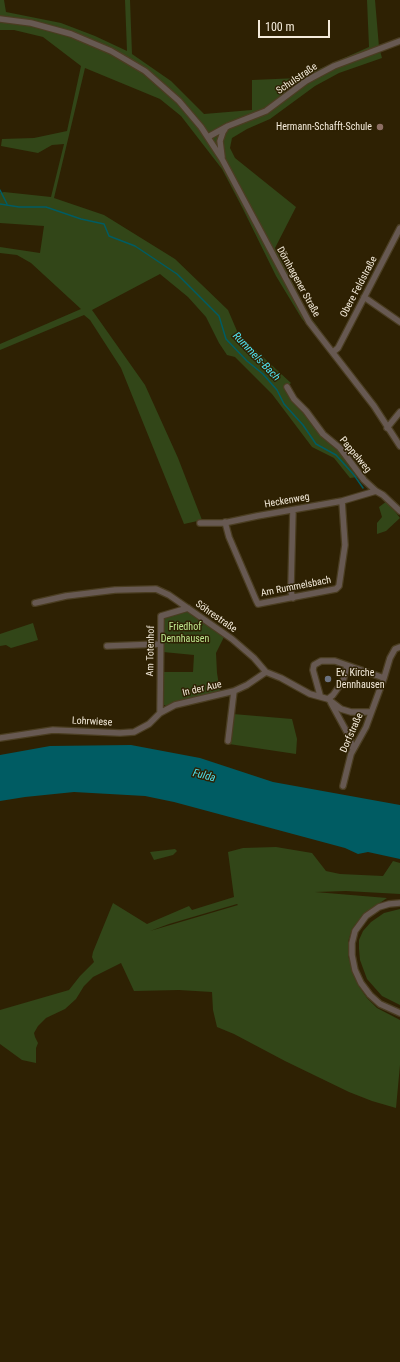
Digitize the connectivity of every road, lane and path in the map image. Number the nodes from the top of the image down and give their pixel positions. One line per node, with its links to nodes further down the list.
1 (0, 19): 4 (street, Dörnhagener Straße)
2 (400, 41): 3 (street, Schulstraße)
3 (228, 126): 4 (street, Schulstraße); 5 (street)
4 (208, 136): 5 (street, Dörnhagener Straße)
5 (222, 159): 9 (street, Dörnhagener Straße)
6 (400, 228): 7 (street, Obere Feldstraße)
7 (364, 297): 8 (street); 9 (street, Obere Feldstraße)
8 (400, 322)
9 (333, 352): 12 (street, Dörnhagener Straße)
10 (287, 387): 14 (street, Pappelweg)
11 (400, 412): 12 (street)
12 (387, 428): 13 (street, Dörnhagener Straße)
13 (400, 446)
14 (376, 490): 15 (street, Heckenweg); 17 (street, Pappelweg)
15 (342, 501): 16 (street, Heckenweg); 20 (street, Am Rummelsbach)
16 (293, 510): 18 (street, Heckenweg); 20 (street)
17 (400, 511)
18 (225, 522): 19 (street, Heckenweg); 20 (street, Am Rummelsbach)
19 (200, 523)
20 (294, 598)
21 (35, 603): 22 (street, Söhrestraße)
22 (188, 608): 23 (street, Am Totenhof); 27 (street, Söhrestraße)
23 (160, 644): 24 (street); 34 (street, Am Totenhof)
24 (107, 646)
25 (400, 647): 28 (street, Dorfstraße)
26 (347, 666): 28 (street); 30 (street); 31 (street)
27 (266, 672): 29 (street, In der Aue); 30 (street, Söhrestraße)
28 (384, 678): 33 (street, Dorfstraße)
29 (234, 691): 32 (street, In der Aue); 36 (street, In der Aue)
30 (320, 695): 31 (street, Söhrestraße)
31 (329, 701): 33 (street, Söhrestraße); 37 (street)
32 (175, 705): 34 (street, Lohrwiese)
33 (371, 712): 37 (street, Dorfstraße)
34 (160, 713): 35 (street, Lohrwiese)
35 (0, 738)
36 (228, 741)
37 (353, 749): 38 (street, Dorfstraße)
38 (343, 786)
39 (400, 903): 40 (street)
40 (400, 1013)

